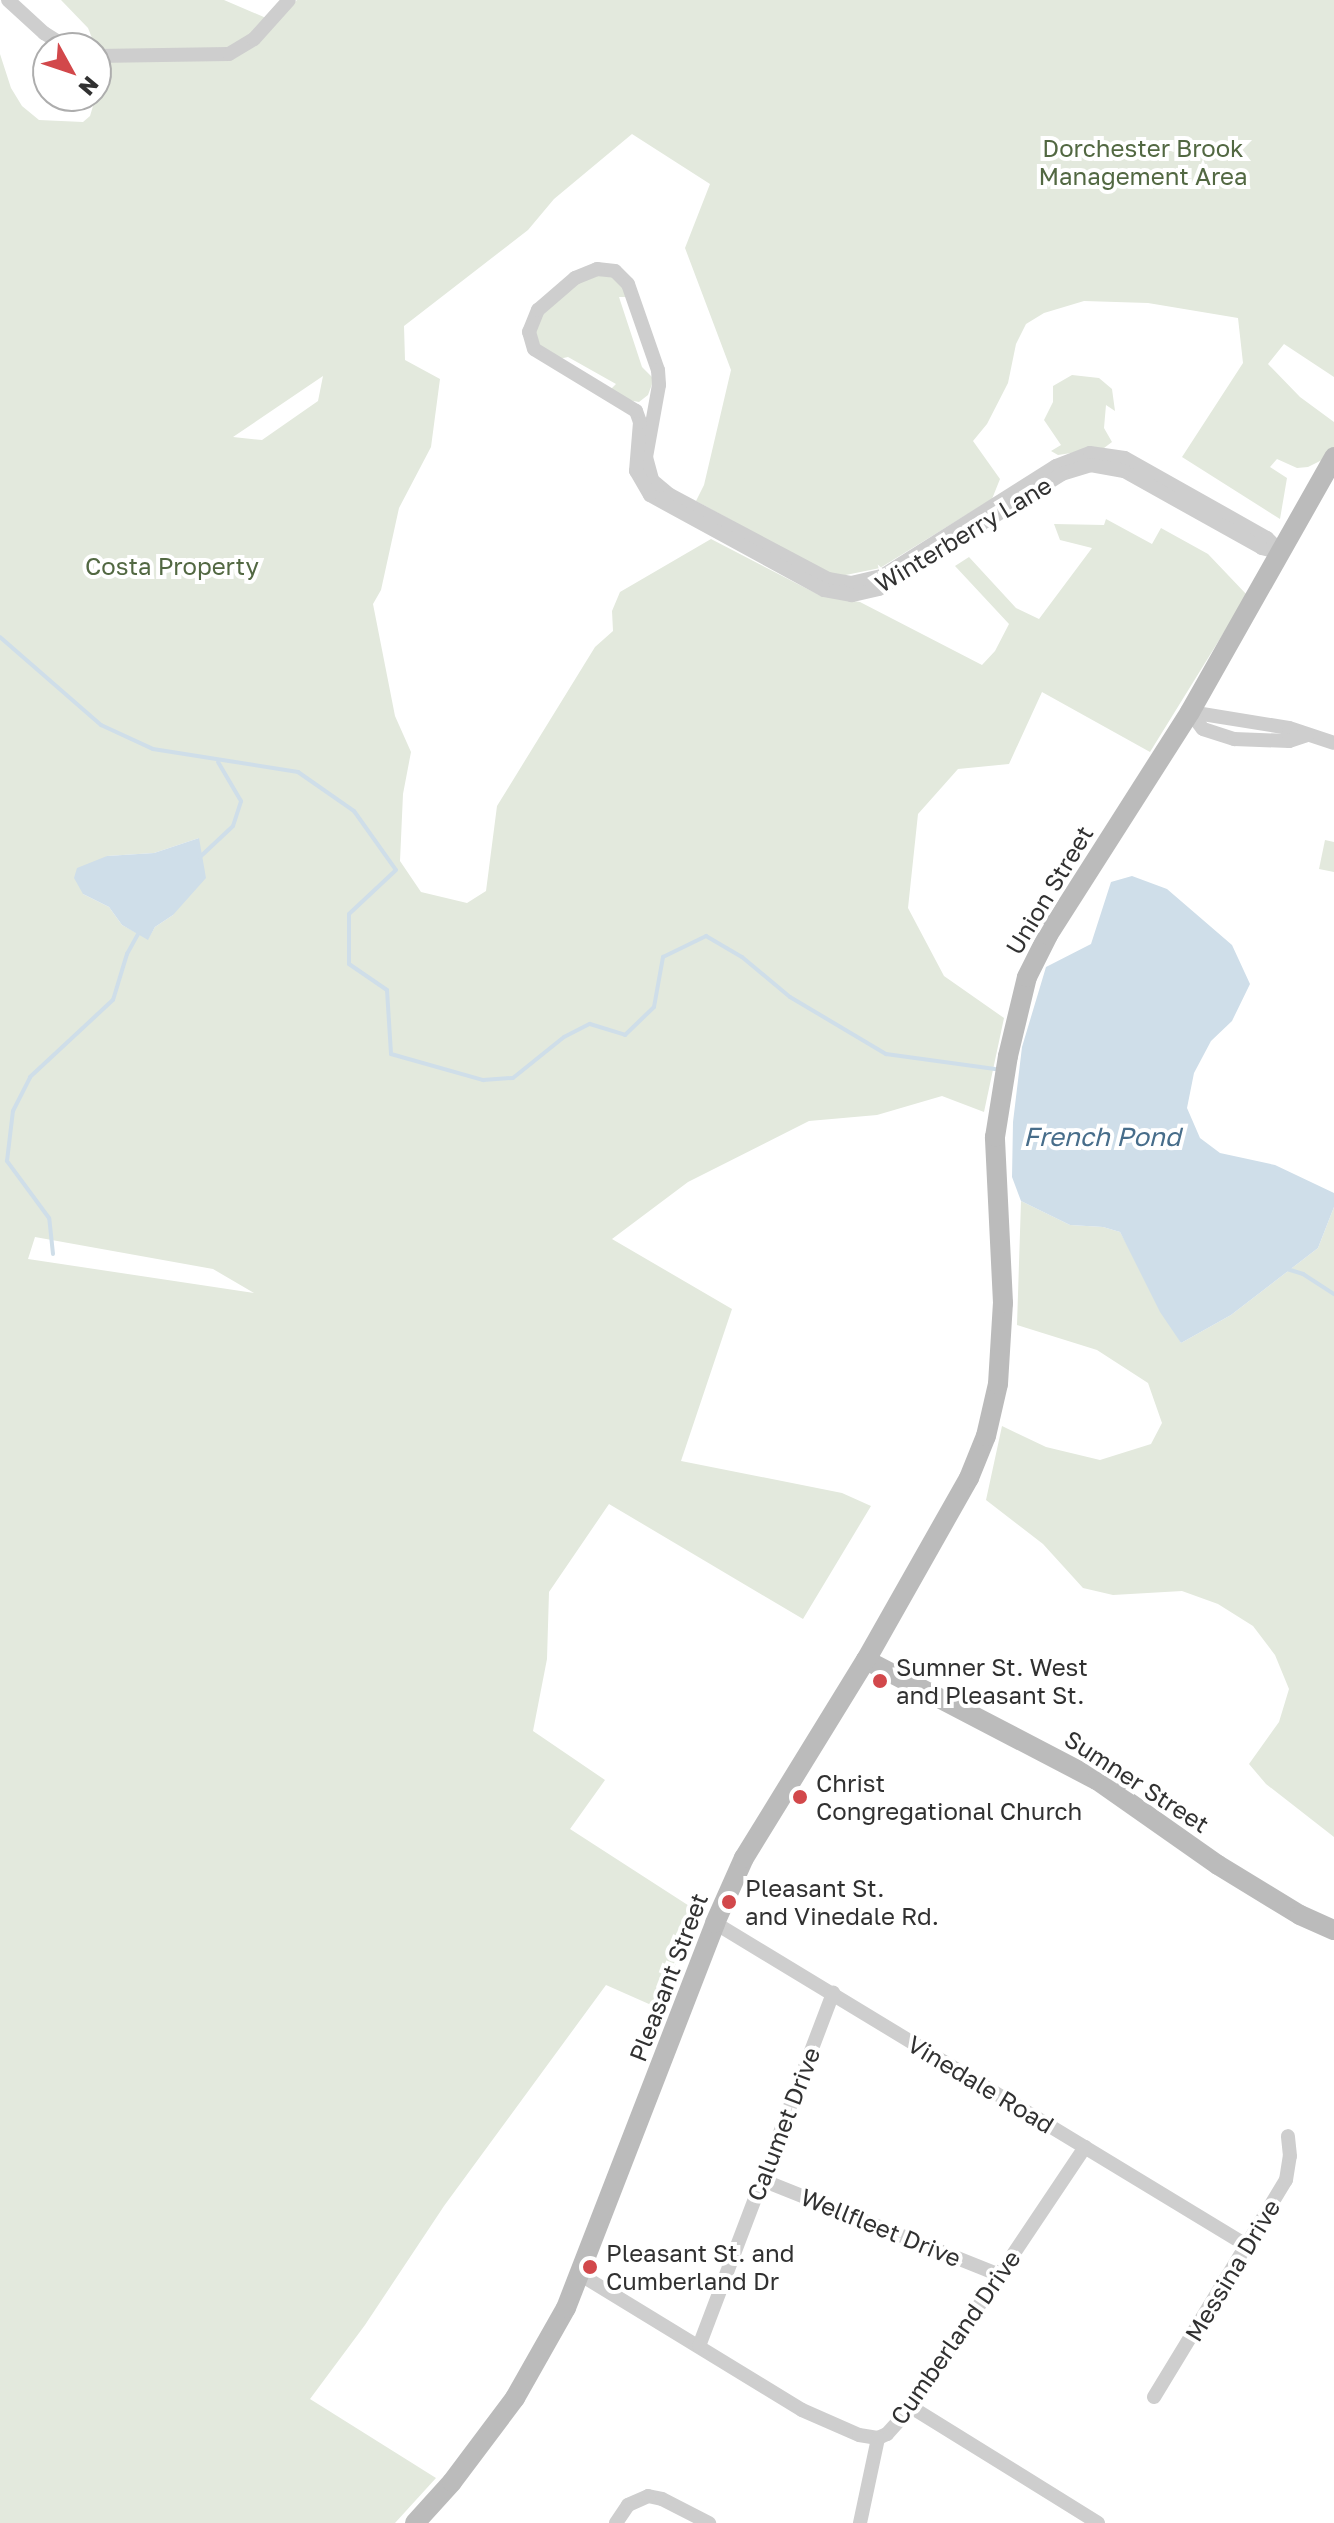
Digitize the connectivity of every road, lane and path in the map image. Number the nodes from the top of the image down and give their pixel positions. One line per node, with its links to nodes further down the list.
1 (8, 0): 3 (street)
2 (289, 0): 4 (street)
3 (43, 32)
4 (112, 56)
5 (656, 401): 6 (street); 6 (street, Winterberry Lane); 8 (street, Winterberry Lane)
6 (636, 411): 8 (street, Winterberry Lane)
7 (1334, 457): 9 (main road, Union Street)
8 (963, 531): 9 (street, Winterberry Lane)
9 (1282, 553): 10 (main road, Union Street)
10 (1190, 712): 11 (street); 12 (main road, Union Street)
11 (1334, 743)
12 (980, 1451): 13 (main road, Pleasant Street)
13 (866, 1660): 14 (main road, Pleasant Street); 15 (main road, Sumner Street)
14 (715, 1923): 16 (street, Vinedale Road); 21 (main road, Pleasant Street)
15 (1334, 1930)
16 (833, 1993): 18 (street, Vinedale Road); 19 (street, Calumet Drive)
17 (1288, 2136): 20 (street, Messina Drive)
18 (1085, 2147): 20 (street, Vinedale Road); 22 (street, Cumberland Drive)
19 (762, 2180): 22 (street, Wellfleet Drive); 23 (street, Calumet Drive)
20 (1246, 2245): 24 (street, Messina Drive)
21 (581, 2275): 23 (street, Cumberland Drive); 27 (main road, Pleasant Street)
22 (1000, 2275): 25 (street, Cumberland Drive)
23 (699, 2346): 26 (street, Cumberland Drive)
24 (1154, 2397)
25 (911, 2407): 26 (street, Cumberland Drive); 31 (street)
26 (878, 2438): 30 (street)
27 (415, 2523)
28 (616, 2523): 29 (street)
29 (709, 2523)
30 (860, 2523)
31 (1098, 2523)

